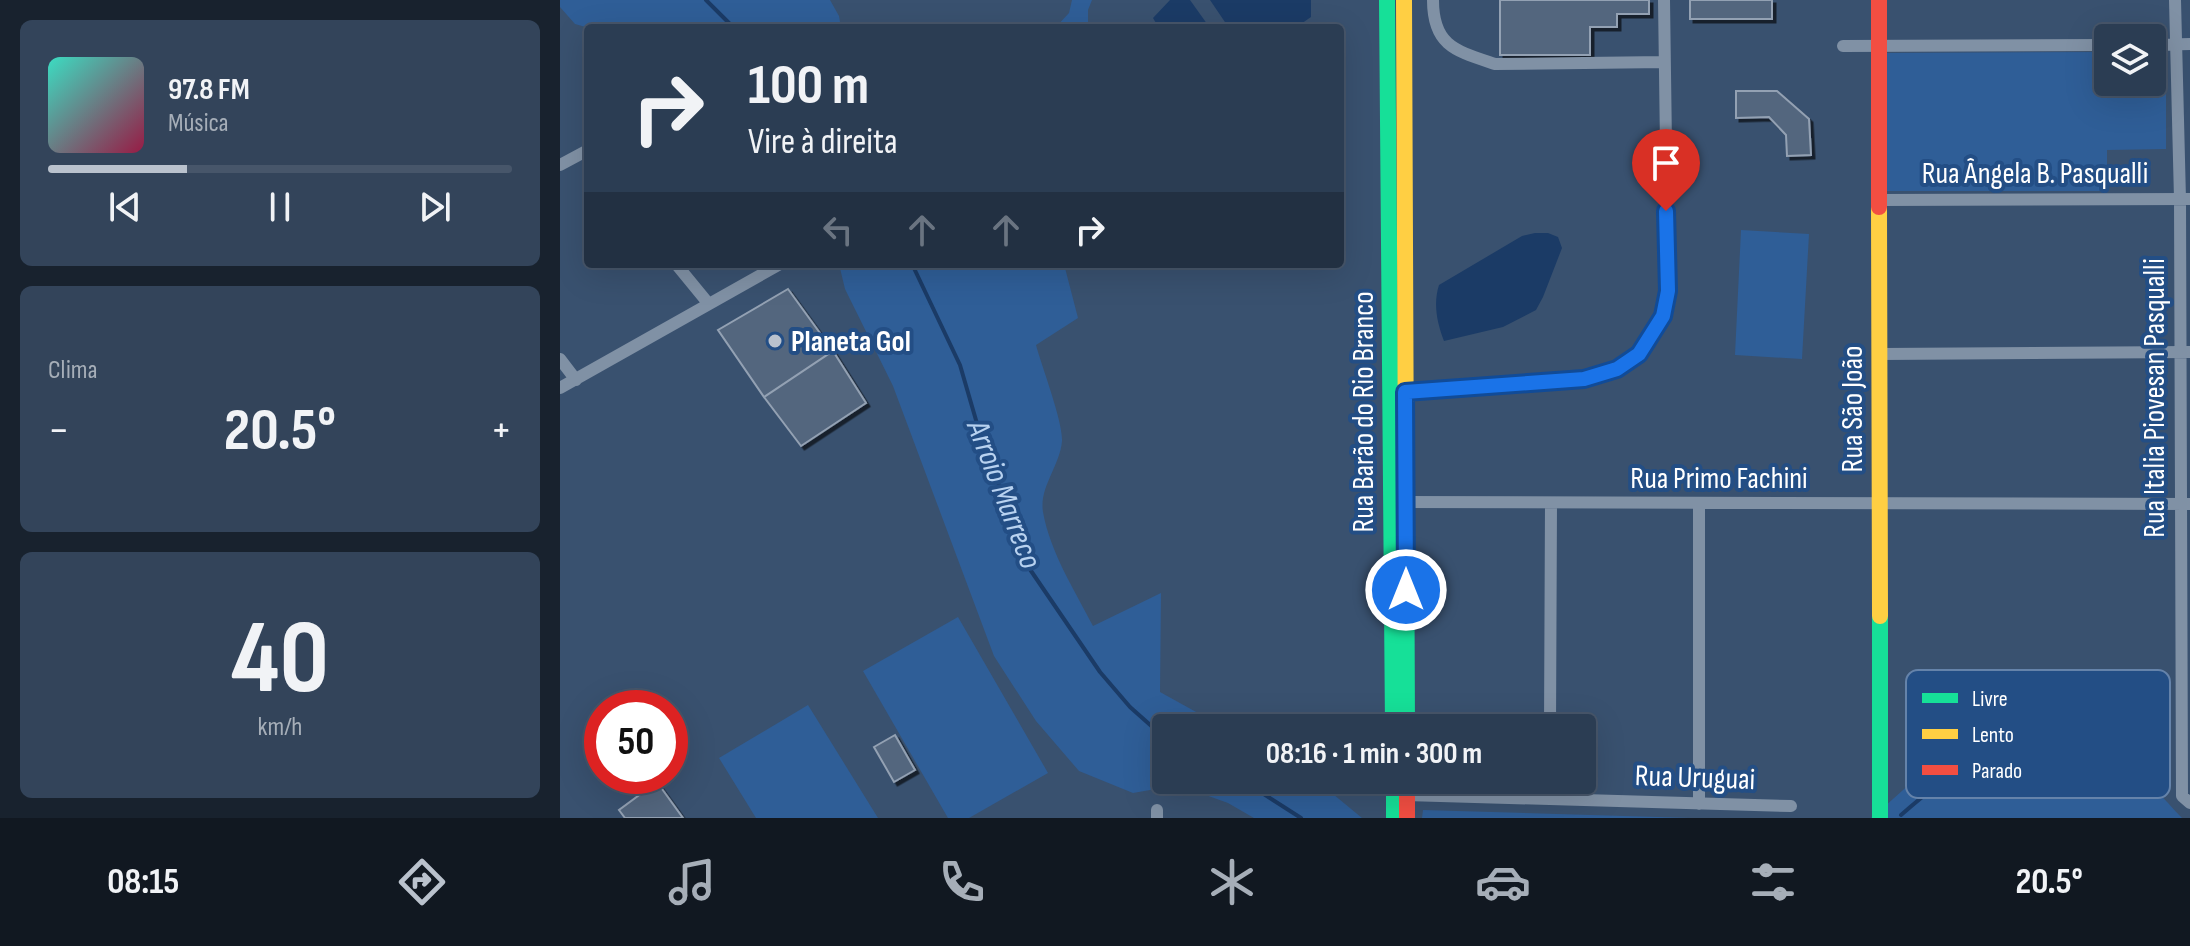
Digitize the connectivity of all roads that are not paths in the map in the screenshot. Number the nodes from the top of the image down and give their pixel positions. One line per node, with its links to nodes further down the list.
1 (1387, 0): 7 (main road, Rua Barão do Rio Branco)
2 (1404, 0): 7 (main road, Rua Barão do Rio Branco)
3 (1433, 0): 14 (street)
4 (1664, 0): 14 (street)
5 (1879, 0): 13 (main road, Rua São João)
6 (2175, 0): 11 (street, Rua Italia Piovesan Pasqualli)
7 (1396, 44): 27 (main road, Rua Barão do Rio Branco)
8 (2190, 44): 11 (street)
9 (2094, 45): 13 (street)
10 (2166, 45): 11 (street)
11 (2175, 45): 17 (street, Rua Italia Piovesan Pasqualli)
12 (1843, 46): 13 (street)
13 (1878, 46): 18 (main road, Rua São João)
14 (1664, 62): 27 (street)
15 (584, 154): 16 (street)
16 (560, 165)
17 (2185, 199): 18 (street, Rua Ângela B. Pasqualli); 22 (street, Rua Italia Piovesan Pasqualli)
18 (1879, 200): 23 (main road, Rua São João)
19 (679, 268): 21 (street)
20 (773, 268): 21 (street)
21 (708, 303): 25 (street)
22 (2185, 352): 23 (street); 30 (street, Rua Italia Piovesan Pasqualli)
23 (1881, 354): 32 (main road, Rua São João)
24 (560, 359): 25 (street)
25 (576, 380): 26 (street)
26 (560, 388)
27 (1398, 393): 28 (main road, Rua Barão do Rio Branco)
28 (1399, 502): 29 (street, Rua Primo Fachini); 34 (main road, Rua Barão do Rio Branco); 35 (main road, Rua Barão do Rio Branco)
29 (1551, 503): 31 (street, Rua Primo Fachini); 36 (street)
30 (2185, 504): 32 (street, Rua Primo Fachini); 33 (street, Rua Italia Piovesan Pasqualli)
31 (1699, 505): 32 (street, Rua Primo Fachini); 43 (street)
32 (1880, 505): 47 (main road, Rua São João)
33 (2186, 655): 42 (street, Rua Italia Piovesan Pasqualli)
34 (1393, 714)
35 (1407, 714)
36 (1550, 714)
37 (1394, 794): 45 (main road)
38 (1406, 794): 46 (main road)
39 (1498, 794): 41 (street, Rua Uruguai)
40 (1550, 794): 41 (street)
41 (1550, 798): 43 (street, Rua Uruguai)
42 (2186, 799)
43 (1699, 804): 44 (street, Rua Uruguai)
44 (1791, 806)
45 (1394, 818)
46 (1407, 818)
47 (1880, 818)

